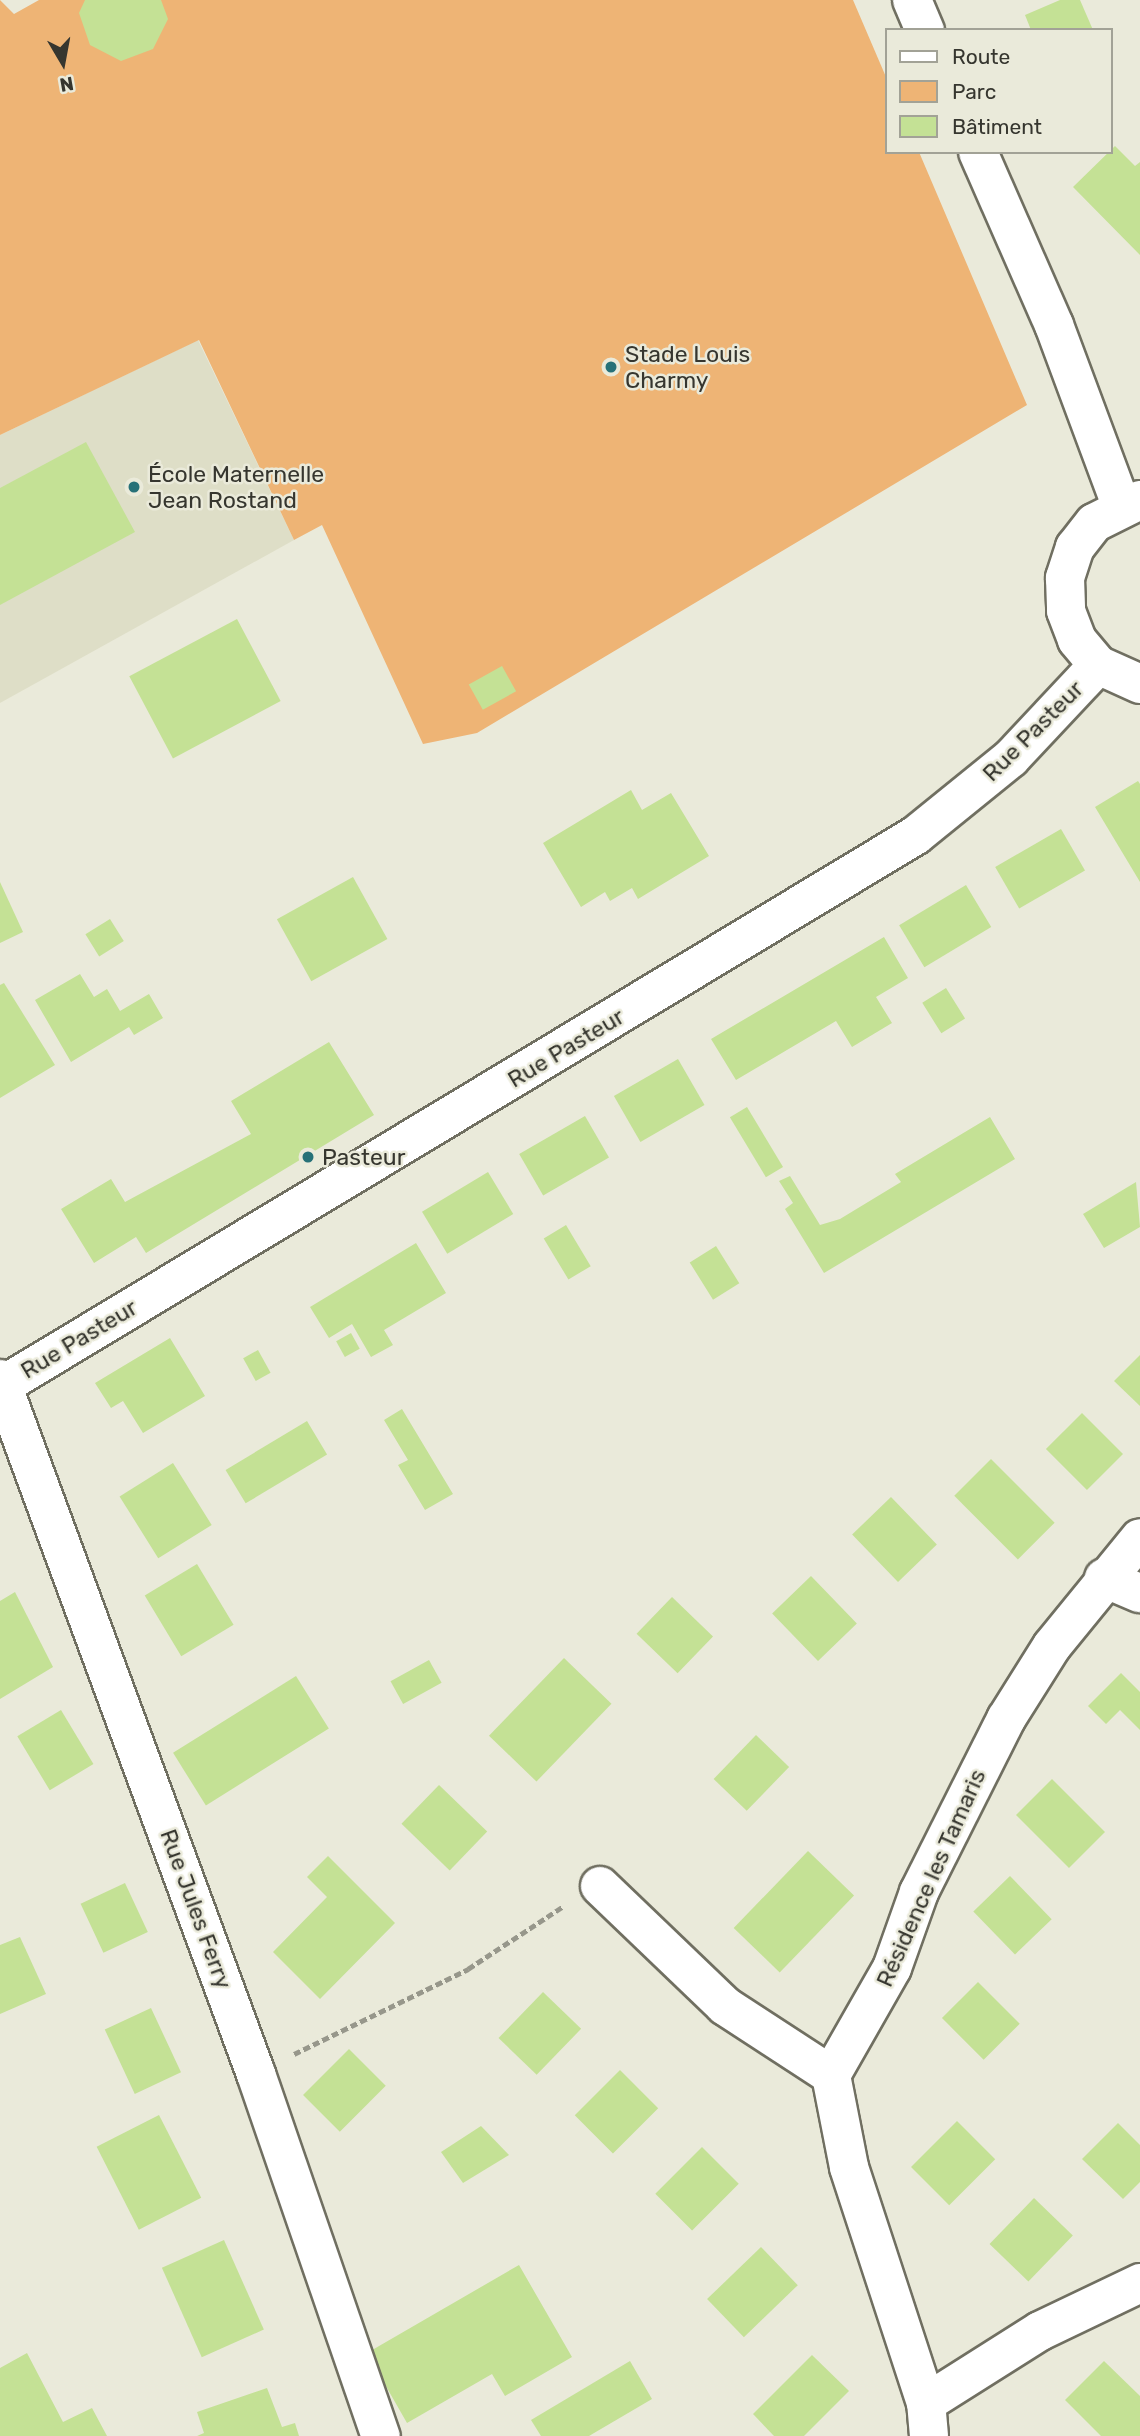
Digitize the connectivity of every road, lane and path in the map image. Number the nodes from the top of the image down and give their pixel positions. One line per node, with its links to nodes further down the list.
1 (912, 0): 2 (street)
2 (924, 28)
3 (979, 154): 4 (street)
4 (1131, 503): 5 (street)
5 (1098, 665): 6 (street); 7 (street, Rue Pasteur)
6 (1140, 684)
7 (1, 1384): 12 (street, Rue Jules Ferry)
8 (1140, 1538): 9 (street, Résidence les Tamaris)
9 (1104, 1578): 10 (street); 13 (street, Résidence les Tamaris)
10 (1140, 1593)
11 (600, 1886): 12 (path); 13 (street)
12 (256, 2074): 16 (street, Rue Jules Ferry)
13 (831, 2075): 15 (street)
14 (1140, 2283): 15 (street)
15 (927, 2419)
16 (381, 2436)

